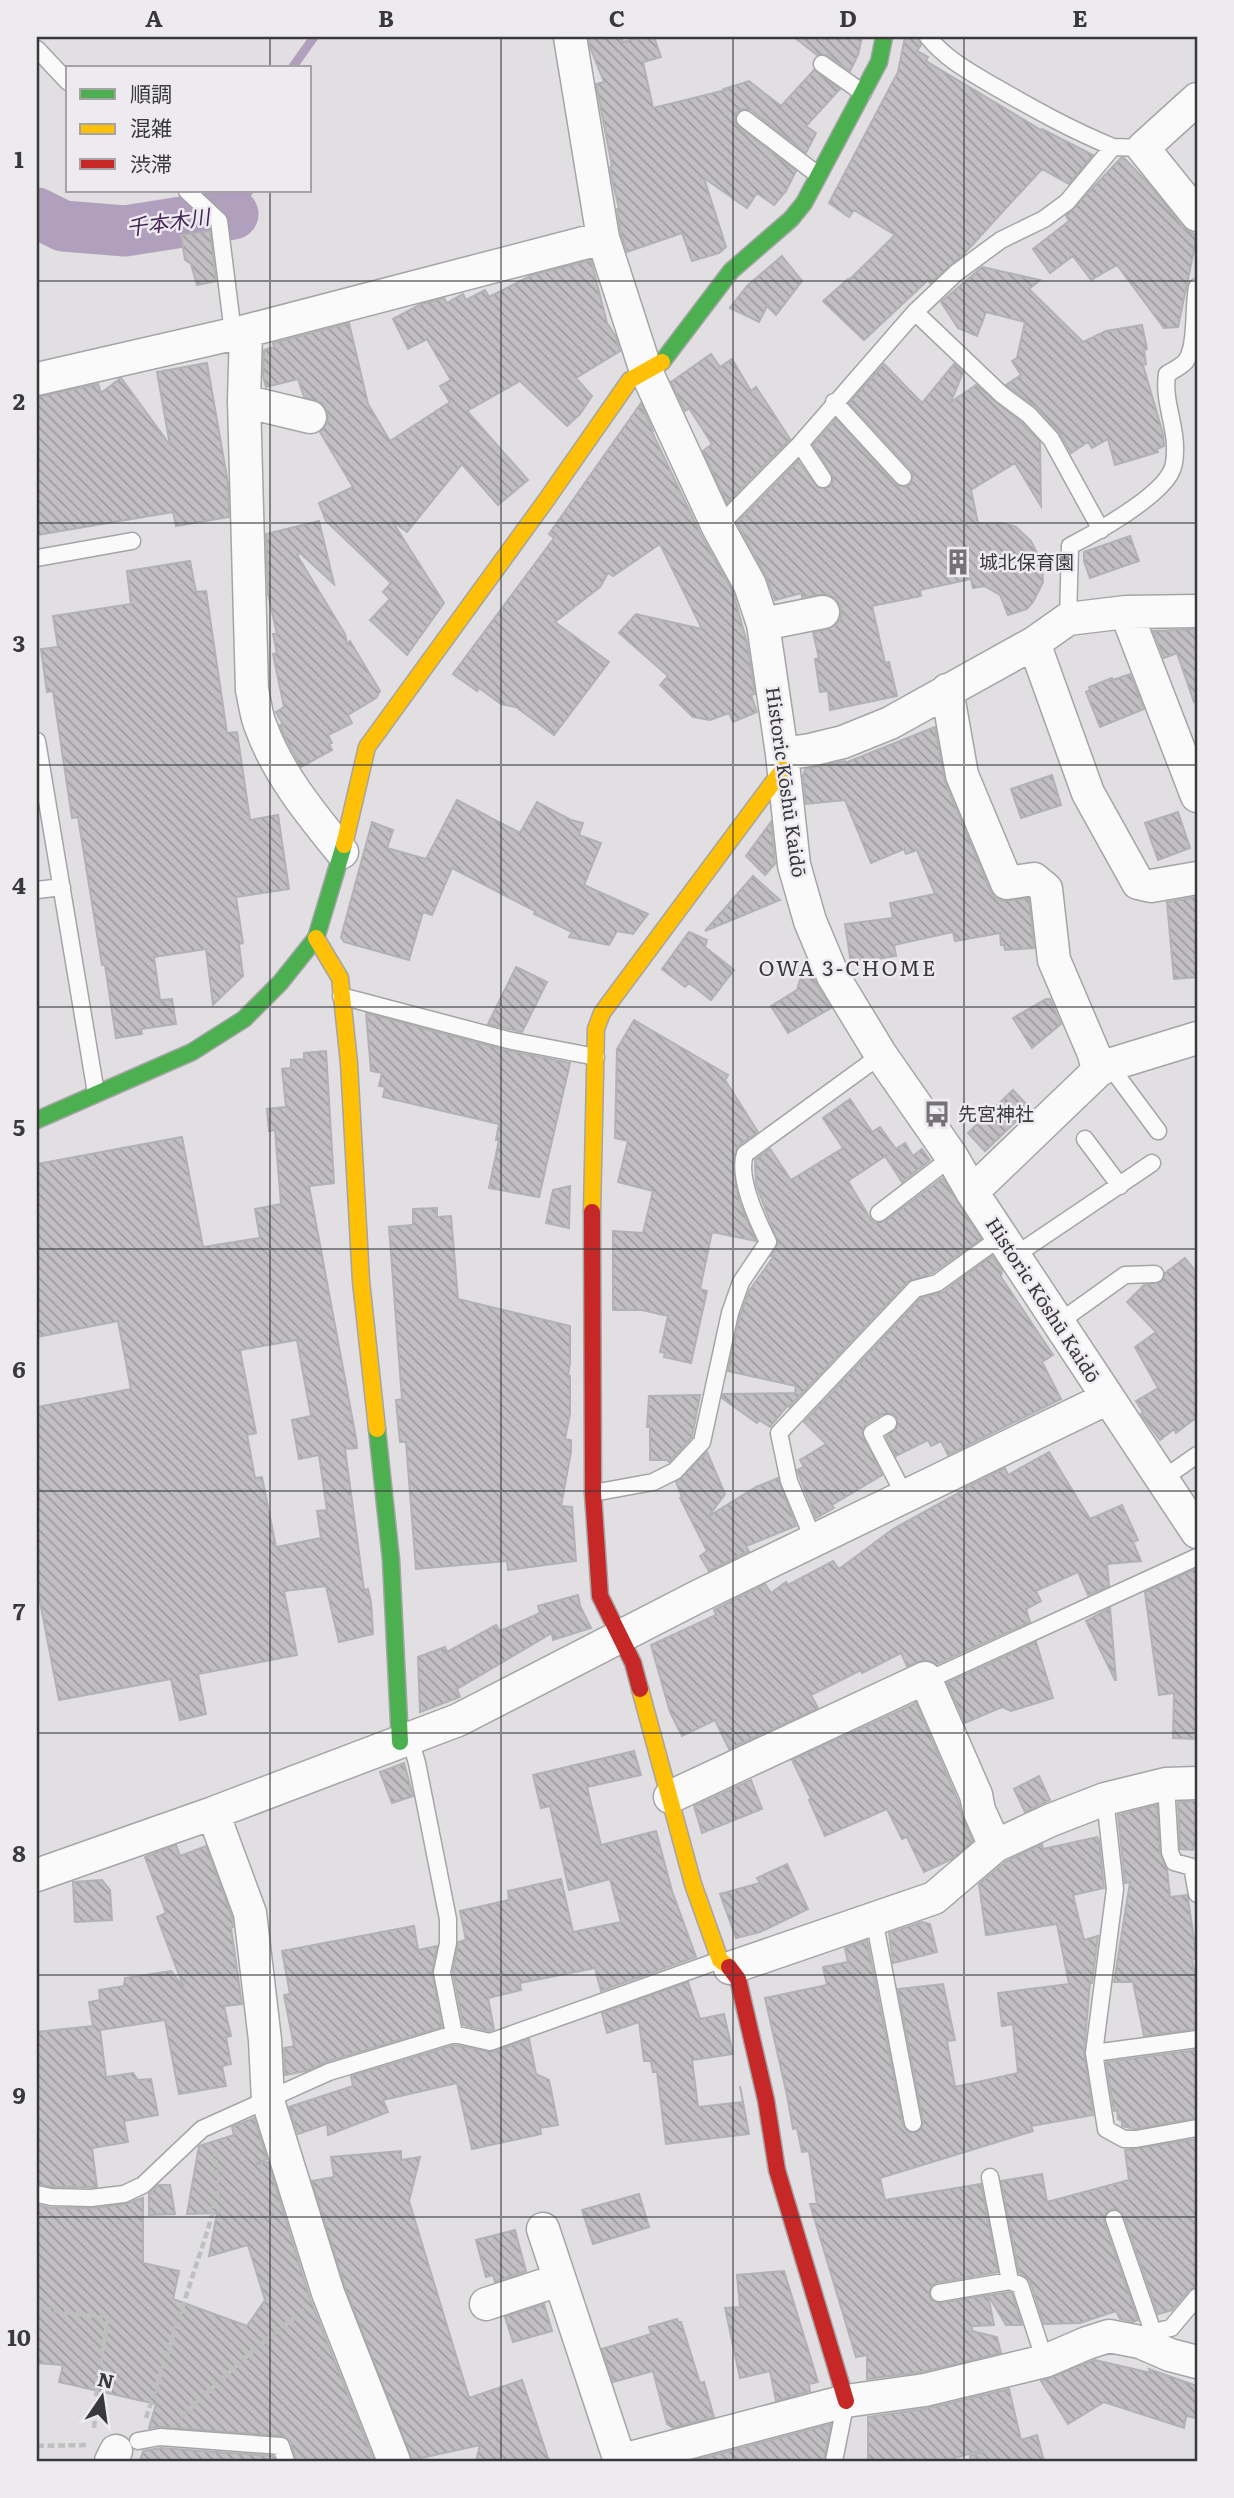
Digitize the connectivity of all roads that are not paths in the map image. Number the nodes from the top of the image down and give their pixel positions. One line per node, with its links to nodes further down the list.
1 (570, 37): 14 (street, Historic Kōshū Kaidō)
2 (884, 37): 7 (street)
3 (928, 37): 10 (lane)
4 (37, 49): 6 (lane)
5 (822, 64): 7 (lane)
6 (66, 80)
7 (864, 93): 11 (street)
8 (1197, 99): 10 (street)
9 (745, 119): 11 (lane)
10 (1128, 148): 13 (street); 16 (lane)
11 (820, 176): 18 (street)
12 (188, 192): 17 (lane)
13 (1197, 215)
14 (603, 238): 17 (street); 18 (street, Historic Kōshū Kaidō)
15 (1197, 287): 27 (lane)
16 (915, 312): 21 (lane); 27 (lane)
17 (239, 332): 19 (street); 20 (street)
18 (646, 371): 26 (street, Historic Kōshū Kaidō); 40 (street)
19 (37, 379)
20 (244, 401): 22 (street); 40 (street)
21 (834, 402): 23 (lane); 24 (lane)
22 (310, 417)
23 (800, 443): 25 (lane); 26 (lane)
24 (903, 477)
25 (823, 479)
26 (718, 527): 34 (street, Historic Kōshū Kaidō)
27 (1101, 530): 33 (lane)
28 (132, 541): 29 (lane)
29 (37, 558)
30 (1197, 611): 32 (street)
31 (823, 612): 34 (street)
32 (1126, 612): 33 (street); 39 (street)
33 (1068, 619): 35 (street)
34 (764, 624): 38 (street, Historic Kōshū Kaidō)
35 (1034, 643): 36 (street); 41 (street)
36 (947, 690): 38 (street); 49 (street)
37 (37, 741): 42 (lane)
38 (783, 761): 47 (street, Historic Kōshū Kaidō); 48 (street)
39 (1197, 796)
40 (342, 852): 44 (street)
41 (1197, 878)
42 (62, 887): 43 (lane); 50 (lane)
43 (37, 890)
44 (316, 938): 45 (street); 50 (street)
45 (341, 996): 48 (lane); 73 (street)
46 (1197, 1038): 49 (street)
47 (881, 1055): 54 (street, Historic Kōshū Kaidō); 66 (lane)
48 (596, 1057): 66 (street)
49 (1103, 1068): 52 (lane); 57 (street)
50 (96, 1093): 51 (street)
51 (37, 1120)
52 (1158, 1131)
53 (1085, 1139): 56 (lane)
54 (952, 1157): 57 (street, Historic Kōshū Kaidō); 58 (lane)
55 (1152, 1163): 56 (lane)
56 (1119, 1186): 59 (lane)
57 (972, 1192): 59 (street, Historic Kōshū Kaidō)
58 (879, 1213)
59 (1008, 1247): 61 (street, Historic Kōshū Kaidō); 69 (lane)
60 (1155, 1275): 61 (lane)
61 (1058, 1323): 62 (street, Historic Kōshū Kaidō)
62 (1108, 1398): 65 (street, Historic Kōshū Kaidō); 67 (street)
63 (888, 1423): 67 (lane)
64 (1197, 1455): 65 (lane)
65 (1164, 1478): 68 (street, Historic Kōshū Kaidō)
66 (593, 1494): 71 (street)
67 (905, 1496): 69 (street)
68 (1197, 1532)
69 (814, 1541): 71 (street)
70 (1197, 1557): 72 (lane)
71 (621, 1636): 73 (street); 76 (street)
72 (926, 1681): 76 (street); 79 (street)
73 (405, 1740): 78 (street); 85 (lane)
74 (1197, 1783): 75 (street)
75 (1166, 1784): 77 (street); 80 (lane)
76 (670, 1797): 84 (street)
77 (1105, 1799): 79 (street); 87 (lane)
78 (213, 1813): 81 (street); 88 (street)
79 (995, 1846): 83 (street)
80 (1195, 1863): 82 (lane)
81 (37, 1875)
82 (1197, 1894)
83 (874, 1919): 84 (street); 89 (lane)
84 (725, 1964): 85 (lane); 103 (street)
85 (454, 2034): 88 (lane)
86 (1197, 2039): 87 (lane)
87 (1094, 2053): 90 (lane)
88 (268, 2101): 92 (lane); 106 (street)
89 (913, 2123)
90 (1197, 2128)
91 (990, 2177): 96 (lane)
92 (37, 2194)
93 (1114, 2219): 100 (lane)
94 (542, 2229): 95 (street)
95 (559, 2280): 99 (street); 107 (street)
96 (1010, 2281): 97 (lane); 101 (lane)
97 (939, 2293)
98 (1197, 2297): 100 (lane)
99 (486, 2304)
100 (1146, 2337): 101 (street); 102 (street)
101 (1045, 2361): 103 (street)
102 (1197, 2362)
103 (846, 2401): 107 (street); 108 (lane)
104 (115, 2450): 105 (lane)
105 (286, 2461)
106 (394, 2461)
107 (619, 2461)
108 (834, 2461)

